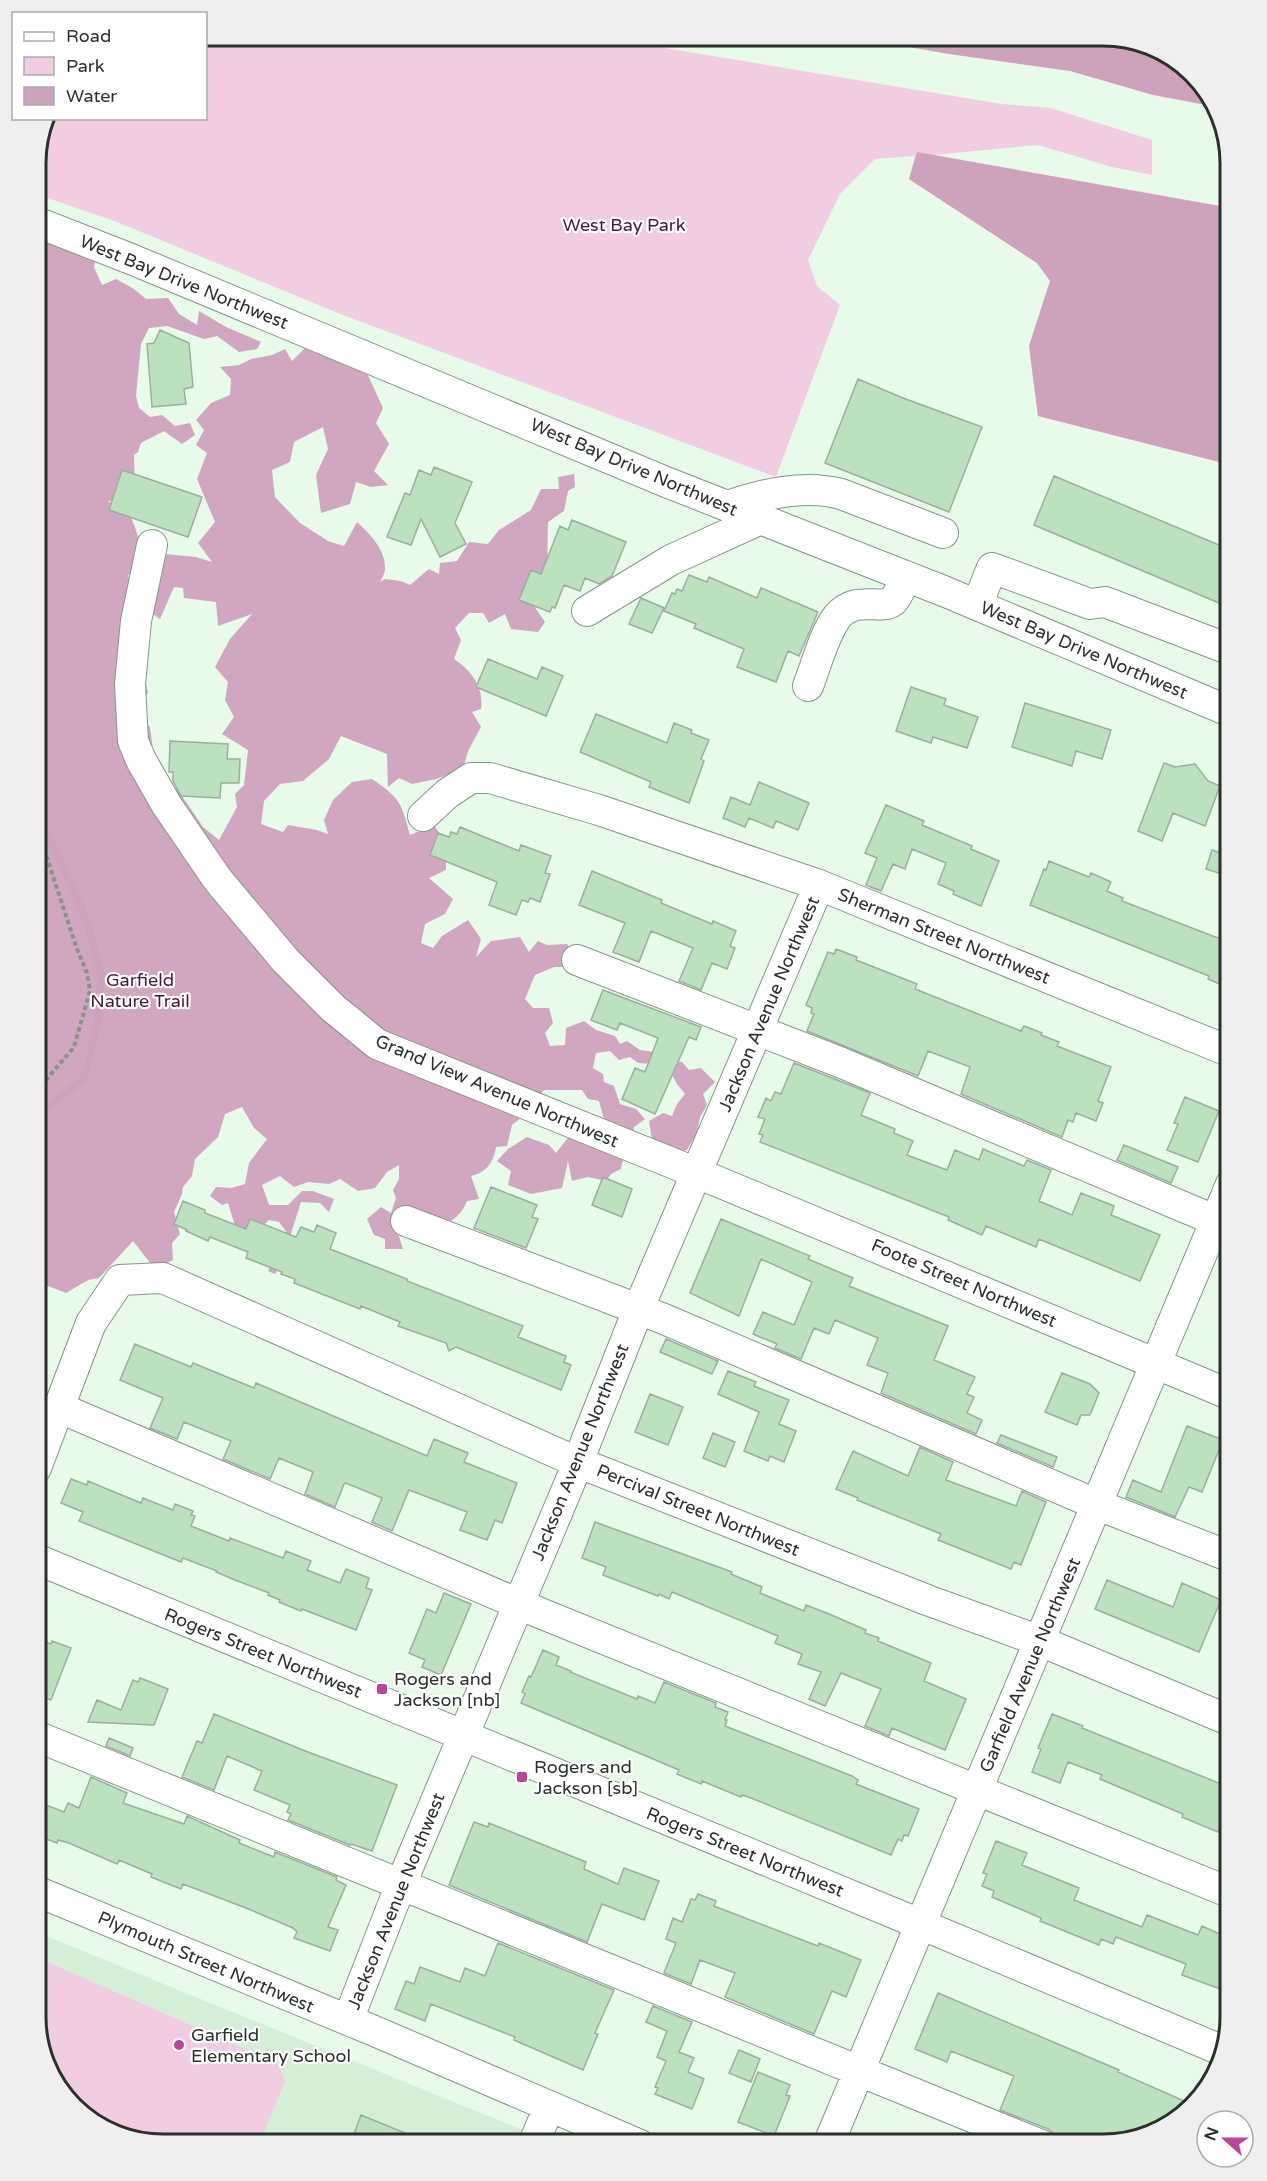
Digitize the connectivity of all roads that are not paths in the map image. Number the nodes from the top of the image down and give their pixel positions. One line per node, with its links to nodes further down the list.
1 (47, 226): 2 (street, West Bay Drive Northwest)
2 (728, 506): 3 (street, West Bay Drive Northwest); 4 (street)
3 (761, 519): 6 (street, West Bay Drive Northwest); 8 (street)
4 (943, 533)
5 (152, 545): 17 (street, Grand View Avenue Northwest)
6 (906, 576): 7 (street, West Bay Drive Northwest); 10 (street)
7 (977, 605): 9 (street); 11 (street, West Bay Drive Northwest)
8 (587, 611)
9 (1220, 646)
10 (808, 686)
11 (1220, 707)
12 (423, 816): 13 (street, Sherman Street Northwest)
13 (819, 885): 15 (street, Jackson Avenue Northwest); 16 (street, Sherman Street Northwest)
14 (577, 960): 15 (street)
15 (758, 1031): 17 (street, Jackson Avenue Northwest); 19 (street)
16 (1220, 1048)
17 (697, 1173): 21 (street, Jackson Avenue Northwest); 22 (street, Foote Street Northwest)
18 (406, 1221): 21 (street)
19 (1220, 1223)
20 (1220, 1230): 22 (street, Garfield Avenue Northwest)
21 (638, 1310): 26 (street, Jackson Avenue Northwest); 27 (street)
22 (1157, 1363): 23 (street, Foote Street Northwest); 27 (street, Garfield Avenue Northwest)
23 (1220, 1390)
24 (60, 1408): 25 (street); 26 (street, Percival Street Northwest); 30 (street)
25 (46, 1435)
26 (577, 1462): 30 (street, Jackson Avenue Northwest); 31 (street, Percival Street Northwest)
27 (1098, 1505): 28 (street); 31 (street, Garfield Avenue Northwest)
28 (1220, 1553)
29 (46, 1563): 33 (street, Rogers Street Northwest)
30 (518, 1603): 33 (street, Jackson Avenue Northwest); 35 (street)
31 (1040, 1641): 32 (street, Percival Street Northwest); 35 (street, Garfield Avenue Northwest)
32 (1220, 1716)
33 (463, 1736): 36 (street, Jackson Avenue Northwest); 39 (street, Rogers Street Northwest)
34 (46, 1740): 36 (street)
35 (977, 1790): 37 (street); 39 (street, Garfield Avenue Northwest)
36 (401, 1884): 40 (street, Jackson Avenue Northwest); 42 (street)
37 (1220, 1889)
38 (46, 1895): 40 (street, Plymouth Street Northwest)
39 (920, 1924): 41 (street, Rogers Street Northwest); 42 (street, Garfield Avenue Northwest)
40 (348, 2020): 43 (street, Plymouth Street Northwest)
41 (1216, 2048)
42 (859, 2071): 46 (street, Garfield Avenue Northwest); 47 (street)
43 (549, 2107): 44 (street); 45 (street, Plymouth Street Northwest)
44 (538, 2134)
45 (600, 2134)
46 (833, 2134)
47 (1014, 2134)

